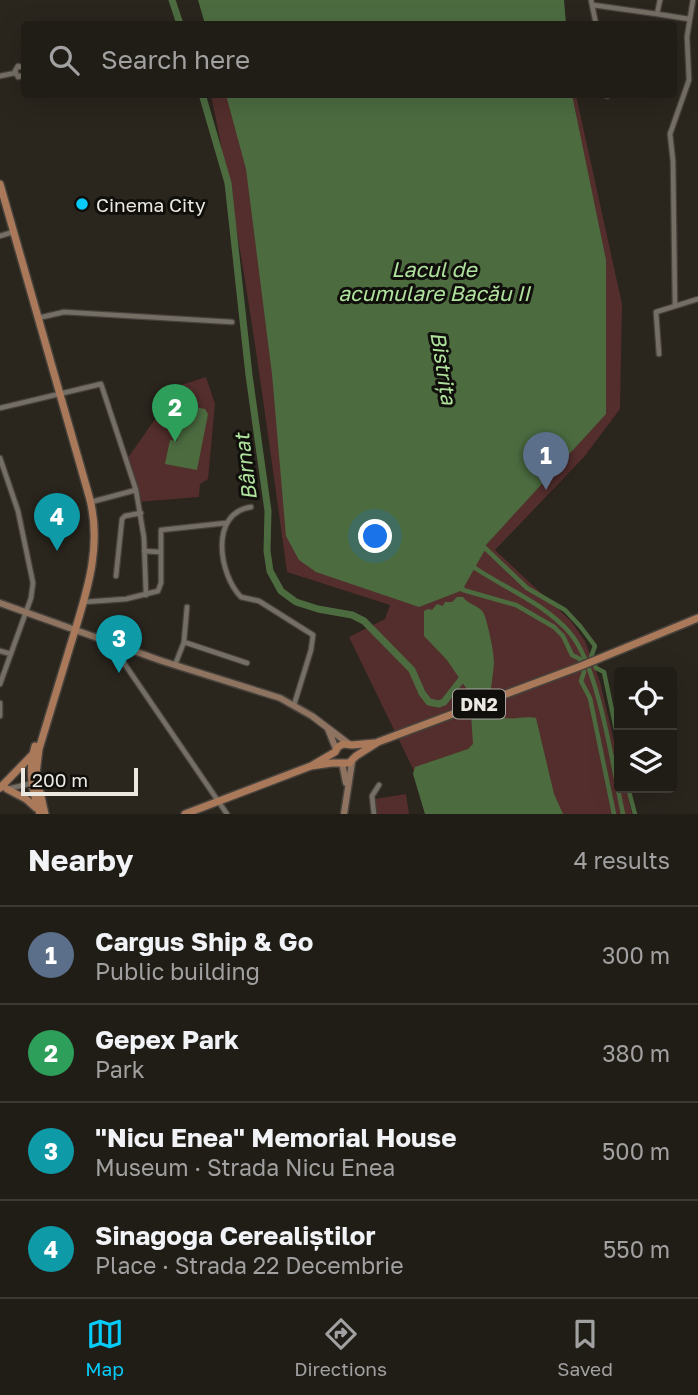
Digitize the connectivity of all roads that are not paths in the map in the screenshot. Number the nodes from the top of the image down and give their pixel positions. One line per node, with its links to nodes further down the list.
1 (660, 0): 4 (street)
2 (693, 0): 5 (street)
3 (592, 2): 4 (street); 6 (street)
4 (657, 13): 5 (street)
5 (689, 19): 16 (street)
6 (595, 21)
7 (21, 67): 8 (street)
8 (15, 73): 9 (street); 10 (street)
9 (0, 75)
10 (21, 76)
11 (0, 184): 12 (main road)
12 (1, 195): 13 (main road)
13 (13, 232): 14 (street); 17 (main road)
14 (0, 236)
15 (698, 299): 16 (street)
16 (675, 306): 19 (street)
17 (38, 318): 18 (street); 20 (main road)
18 (232, 322)
19 (659, 354)
20 (58, 393): 21 (street); 25 (street); 26 (main road)
21 (0, 408)
22 (0, 458): 24 (street)
23 (0, 481): 24 (street)
24 (10, 484): 37 (street)
25 (136, 490): 26 (street); 28 (street)
26 (91, 502): 34 (main road)
27 (251, 506): 29 (street)
28 (141, 513): 30 (street); 32 (street)
29 (226, 523): 31 (street); 50 (street)
30 (144, 551): 31 (street); 33 (street)
31 (160, 552): 33 (street)
32 (116, 576)
33 (146, 595): 34 (street)
34 (84, 602): 39 (main road)
35 (0, 603): 37 (main road)
36 (187, 607): 40 (street)
37 (26, 612): 39 (main road); 44 (street)
38 (698, 618): 54 (main road, DN2)
39 (76, 629): 41 (main road); 52 (main road)
40 (184, 642): 46 (street); 47 (street)
41 (111, 643): 42 (main road); 45 (street)
42 (130, 650): 45 (street); 47 (main road)
43 (0, 651): 44 (street)
44 (11, 654): 48 (street)
45 (123, 662): 65 (street)
46 (247, 663)
47 (175, 665): 50 (main road)
48 (0, 684)
49 (0, 704): 51 (street)
50 (294, 705): 53 (main road)
51 (0, 716)
52 (44, 727): 57 (main road); 61 (main road)
53 (327, 727): 55 (main road); 56 (main road)
54 (378, 742): 55 (main road, DN2); 58 (main road, DN2)
55 (350, 745): 56 (main road, DN2); 58 (main road)
56 (335, 751): 59 (main road); 60 (main road, DN2)
57 (33, 754): 61 (main road); 64 (main road)
58 (354, 759): 59 (main road, DN2); 62 (main road)
59 (341, 763): 60 (main road, DN2); 62 (main road)
60 (311, 766): 65 (main road, DN2)
61 (34, 783): 64 (street); 66 (main road)
62 (347, 785): 69 (main road)
63 (379, 785): 70 (street)
64 (2, 789): 66 (main road)
65 (218, 802): 67 (main road, DN2); 68 (street)
66 (42, 813)
67 (185, 814)
68 (227, 814)
69 (344, 814)
70 (374, 814)

